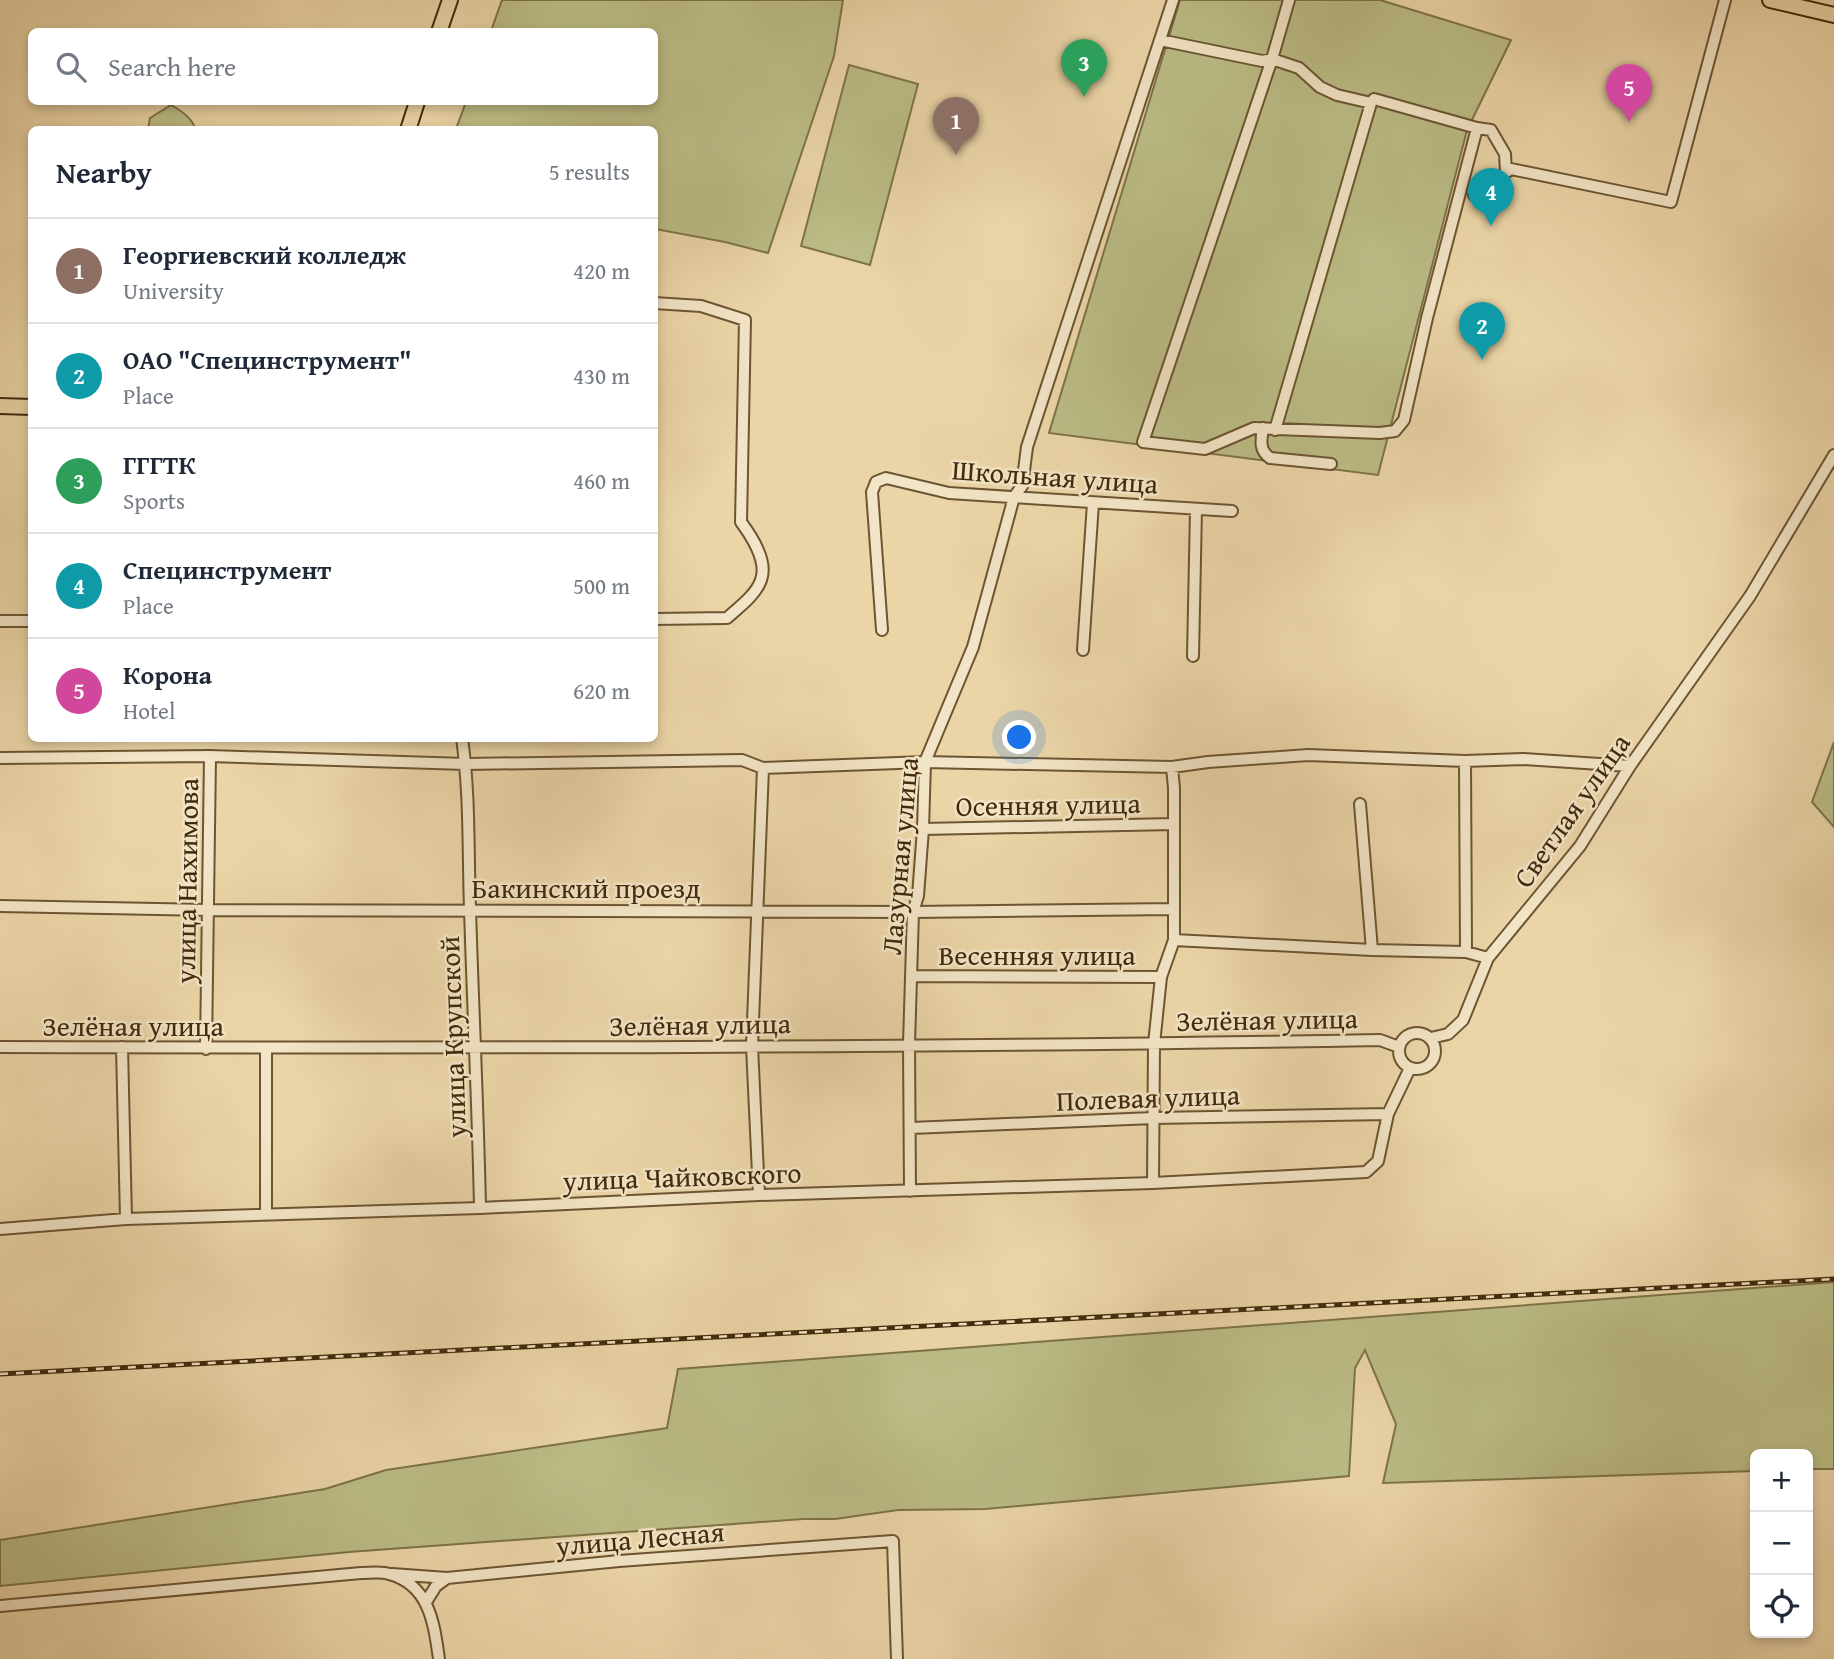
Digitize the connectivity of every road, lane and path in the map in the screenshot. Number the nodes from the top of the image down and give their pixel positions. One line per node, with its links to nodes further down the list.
1 (450, 0): 7 (main road)
2 (1173, 0): 8 (street, Лазурная улица)
3 (1289, 0): 9 (street)
4 (1725, 0): 14 (street)
5 (1770, 0): 6 (main road)
6 (1834, 15)
7 (440, 28)
8 (1160, 40): 9 (street); 22 (street, Лазурная улица)
9 (1272, 59): 10 (street); 19 (street)
10 (1371, 103): 13 (street); 19 (street)
11 (416, 105): 12 (main road)
12 (409, 126)
13 (1477, 128): 14 (street); 19 (street)
14 (1506, 172): 15 (street)
15 (1474, 195)
16 (658, 303): 26 (street)
17 (0, 406): 18 (main road)
18 (28, 407)
19 (1269, 429): 21 (street)
20 (1834, 455): 38 (street, Светлая улица)
21 (1331, 464)
22 (1014, 498): 23 (street, Школьная улица); 29 (street, Школьная улица); 36 (street, Лазурная улица)
23 (1093, 503): 24 (street, Школьная улица); 30 (street)
24 (1196, 509): 25 (street, Школьная улица); 31 (street)
25 (1232, 511)
26 (658, 620)
27 (0, 621): 28 (street)
28 (28, 621)
29 (882, 630)
30 (1083, 650)
31 (1193, 656)
32 (463, 742): 37 (street, улица Крупской)
33 (211, 756): 34 (street); 37 (street); 46 (street, улица Нахимова)
34 (0, 758)
35 (1465, 761): 38 (street); 39 (street); 52 (street)
36 (925, 762): 39 (street); 40 (street); 43 (street, Лазурная улица)
37 (466, 764): 40 (street); 47 (street, улица Крупской)
38 (1630, 766): 53 (street, Светлая улица)
39 (1172, 767): 42 (street)
40 (763, 768): 48 (street)
41 (1360, 804): 51 (street)
42 (1174, 824): 43 (street, Осенняя улица); 45 (street)
43 (923, 829): 49 (street, Лазурная улица)
44 (0, 906): 46 (street, Бакинский проезд)
45 (1173, 909): 49 (street, Бакинский проезд); 50 (street)
46 (208, 910): 47 (street, Бакинский проезд); 63 (street, улица Нахимова)
47 (470, 910): 48 (street, Бакинский проезд); 65 (street, улица Крупской)
48 (758, 911): 49 (street, Бакинский проезд); 59 (street)
49 (913, 912): 54 (street, Лазурная улица)
50 (1174, 940): 51 (street); 55 (street)
51 (1372, 950): 52 (street)
52 (1466, 951): 53 (street)
53 (1488, 958): 56 (street, Светлая улица)
54 (912, 976): 55 (street, Весенняя улица); 57 (street, Лазурная улица)
55 (1161, 978): 58 (street)
56 (1431, 1038): 62 (street); 66 (street)
57 (909, 1044): 58 (street, Зелёная улица); 59 (street, Зелёная улица); 69 (street, Лазурная улица)
58 (1154, 1044): 62 (street, Зелёная улица); 68 (street)
59 (752, 1046): 65 (street, Зелёная улица); 72 (street)
60 (0, 1047): 61 (street, Зелёная улица)
61 (122, 1047): 63 (street, Зелёная улица); 75 (street)
62 (1399, 1047): 66 (street)
63 (206, 1049): 64 (street, Зелёная улица)
64 (266, 1049): 65 (street, Зелёная улица); 74 (street)
65 (477, 1049): 73 (street, улица Крупской)
66 (1410, 1068): 67 (street)
67 (1388, 1114): 68 (street, Полевая улица); 70 (street, улица Чайковского)
68 (1153, 1118): 69 (street, Полевая улица); 70 (street)
69 (911, 1128): 71 (street, Лазурная улица)
70 (1153, 1183): 71 (street, улица Чайковского)
71 (909, 1191): 72 (street, улица Чайковского)
72 (759, 1195): 73 (street, улица Чайковского)
73 (480, 1208): 74 (street, улица Чайковского)
74 (266, 1216): 75 (street, улица Чайковского)
75 (126, 1219): 76 (street, улица Чайковского)
76 (0, 1229)
77 (392, 1574): 78 (street, улица Лесная); 79 (street); 80 (street, улица Лесная)
78 (447, 1578): 79 (street); 82 (street, улица Лесная)
79 (426, 1602): 81 (street)
80 (0, 1606)
81 (439, 1659)
82 (897, 1659)

